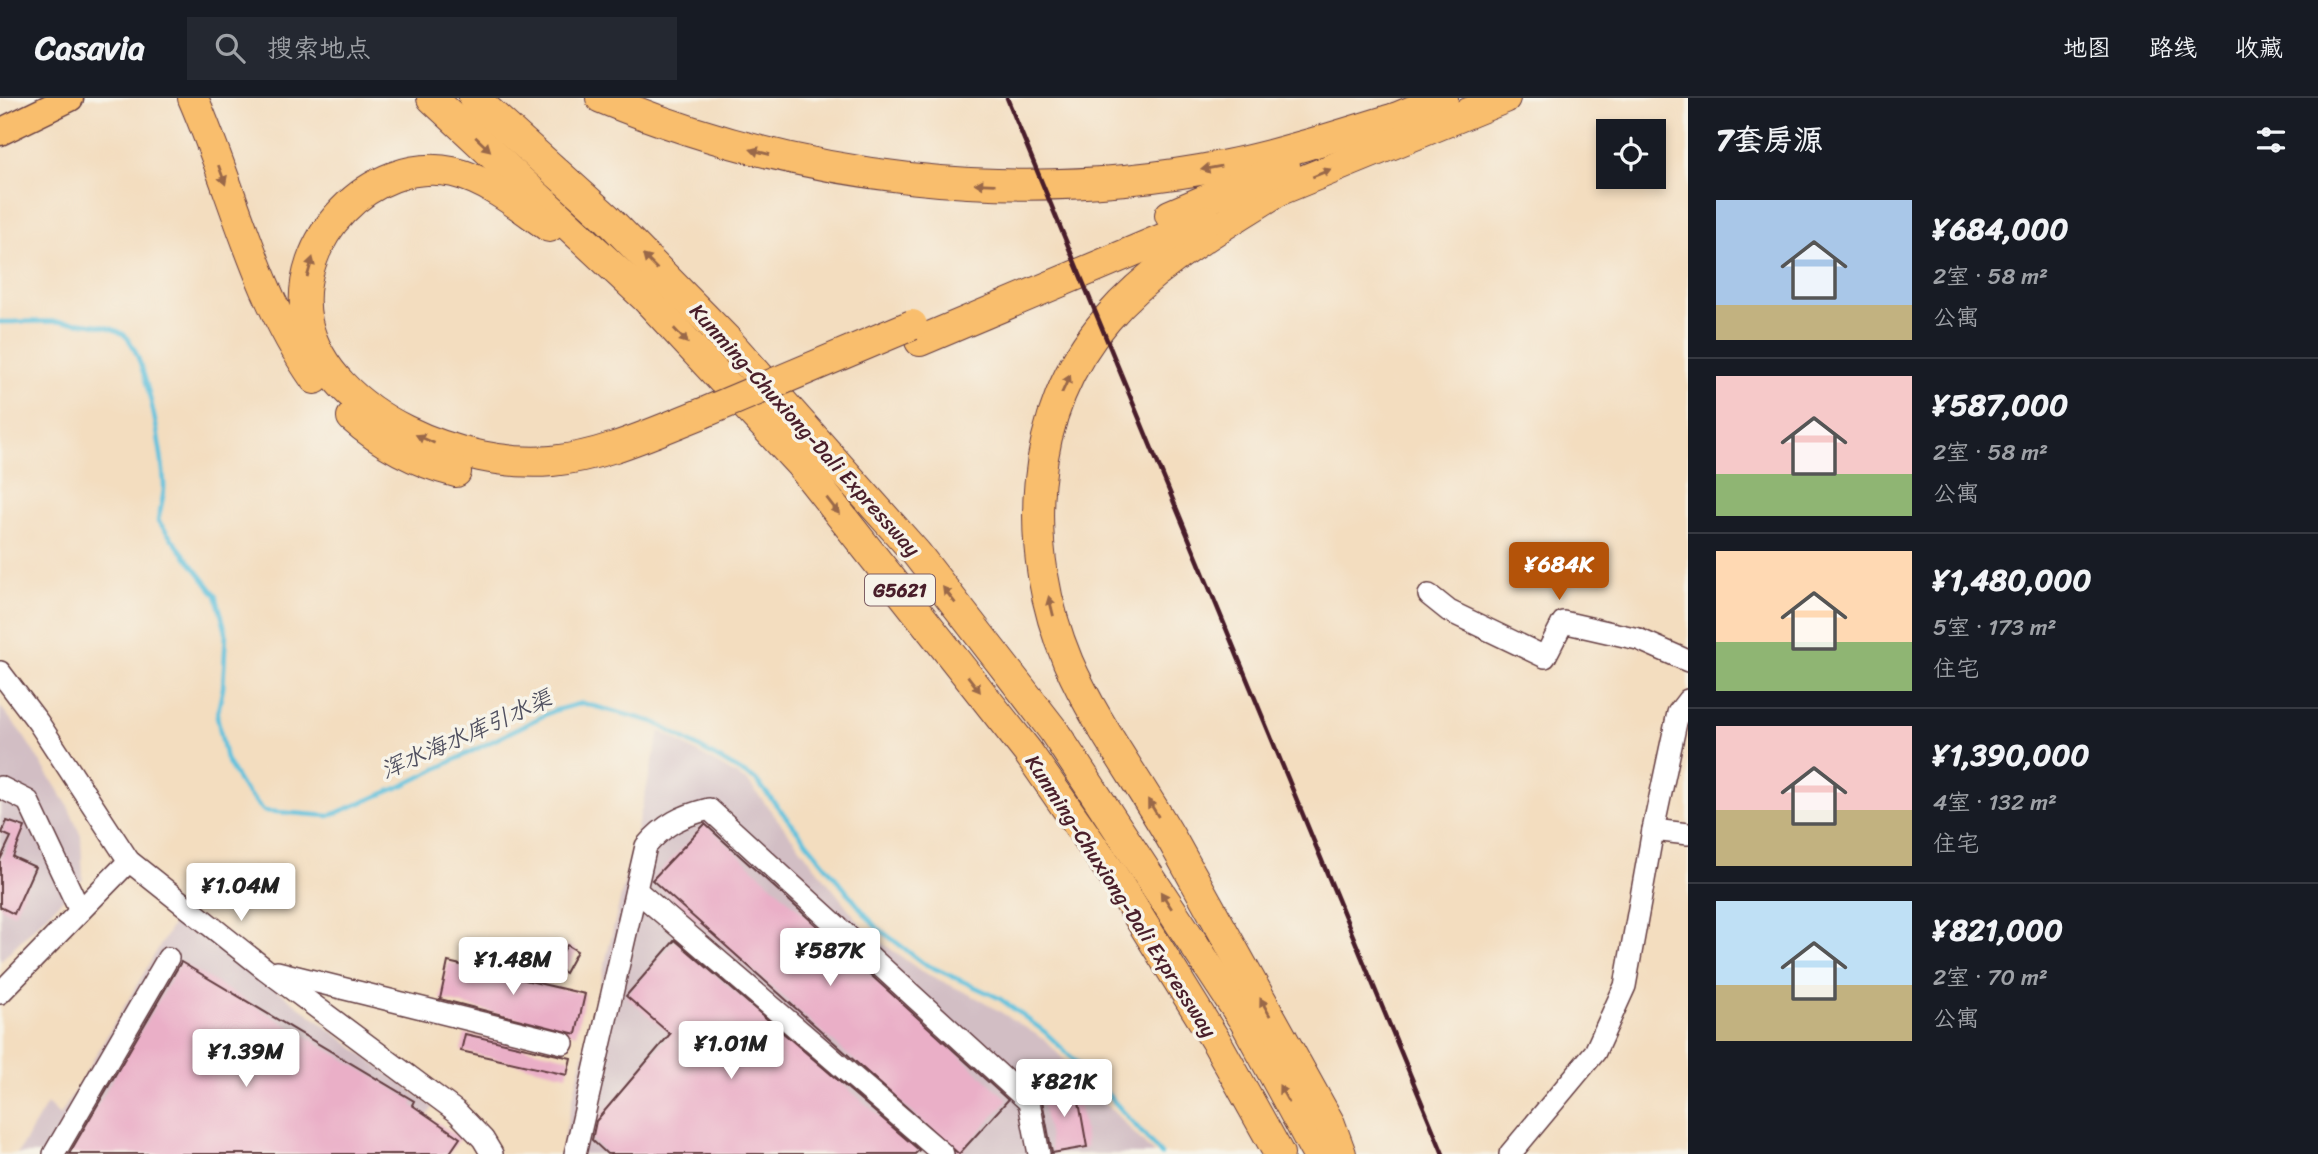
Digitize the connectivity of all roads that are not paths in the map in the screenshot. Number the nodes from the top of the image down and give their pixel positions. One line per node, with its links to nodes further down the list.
1 (70, 98): 9 (main road)
2 (432, 98): 11 (highway, Kunming-Chuxiong-Dali Expressway / G5621, one-way to 11)
3 (474, 98): 34 (highway, Kunming-Chuxiong-Dali Expressway / G5621, one-way to 3)
4 (601, 98): 8 (highway, one-way to 4)
5 (1443, 98): 8 (highway)
6 (1505, 98): 10 (highway, one-way to 6)
7 (195, 104): 13 (highway, one-way to 13)
8 (1395, 118): 12 (highway)
9 (0, 132)
10 (1281, 189): 12 (highway); 35 (highway, one-way to 10)
11 (646, 298): 13 (highway, one-way to 11); 33 (highway, Kunming-Chuxiong-Dali Expressway / G5621, one-way to 33)
12 (916, 333): 13 (highway)
13 (708, 420)
14 (1429, 595): 15 (street)
15 (1688, 661)
16 (0, 672): 21 (street)
17 (1688, 699): 19 (street)
18 (0, 787): 23 (street)
19 (1653, 830): 20 (street); 36 (street)
20 (1688, 834)
21 (130, 861): 23 (street); 25 (street)
22 (636, 890): 28 (street); 31 (street); 32 (street)
23 (80, 911): 26 (street)
24 (168, 958): 29 (street)
25 (265, 969): 27 (street); 30 (street)
26 (0, 993)
27 (563, 1043)
28 (581, 1150)
29 (54, 1154)
30 (492, 1154)
31 (943, 1154)
32 (1039, 1154)
33 (1279, 1154)
34 (1317, 1154)
35 (1341, 1154)
36 (1510, 1154)

